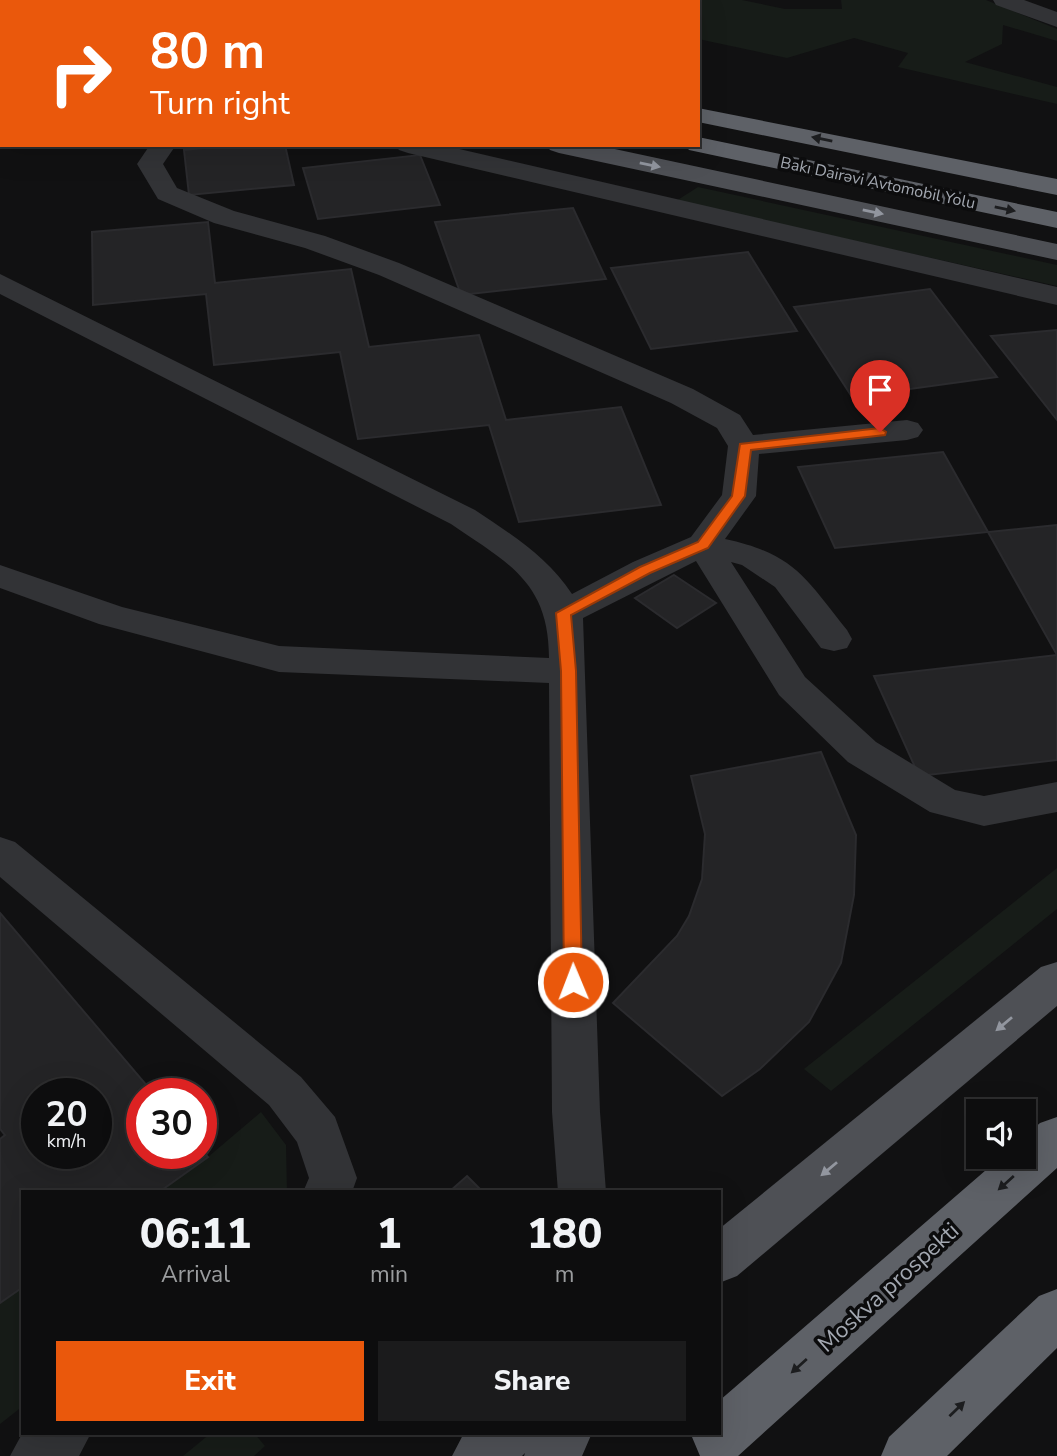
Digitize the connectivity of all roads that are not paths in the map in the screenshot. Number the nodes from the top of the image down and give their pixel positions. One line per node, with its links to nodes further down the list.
1 (1004, 0): 2 (street)
2 (1057, 20)
3 (700, 115): 8 (highway, Bakı Dairəvi Avtomobil Yolu, one-way to 3)
4 (700, 145): 9 (highway, Bakı Dairəvi Avtomobil Yolu, one-way to 9)
5 (162, 147): 14 (street)
6 (417, 147): 12 (street)
7 (568, 147): 10 (main road, one-way to 10)
8 (1057, 187)
9 (1057, 220)
10 (1057, 253)
11 (3, 286): 17 (street)
12 (1057, 296)
13 (907, 430): 14 (street)
14 (744, 446): 15 (street)
15 (703, 545): 17 (street); 18 (street); 20 (street)
16 (0, 576): 19 (street)
17 (564, 613): 19 (street)
18 (834, 639)
19 (568, 671): 25 (street)
20 (1057, 797)
21 (6, 866): 24 (street)
22 (1057, 980): 26 (main road, one-way to 26)
23 (1057, 1138): 31 (highway, Moskva prospekti, one-way to 31)
24 (328, 1190)
25 (582, 1190)
26 (721, 1258)
27 (1057, 1313): 35 (highway, one-way to 27)
28 (62, 1435): 32 (street)
29 (505, 1435): 33 (main road)
30 (564, 1435): 34 (main road)
31 (719, 1437)
32 (37, 1456)
33 (479, 1456)
34 (551, 1456)
35 (908, 1456)

